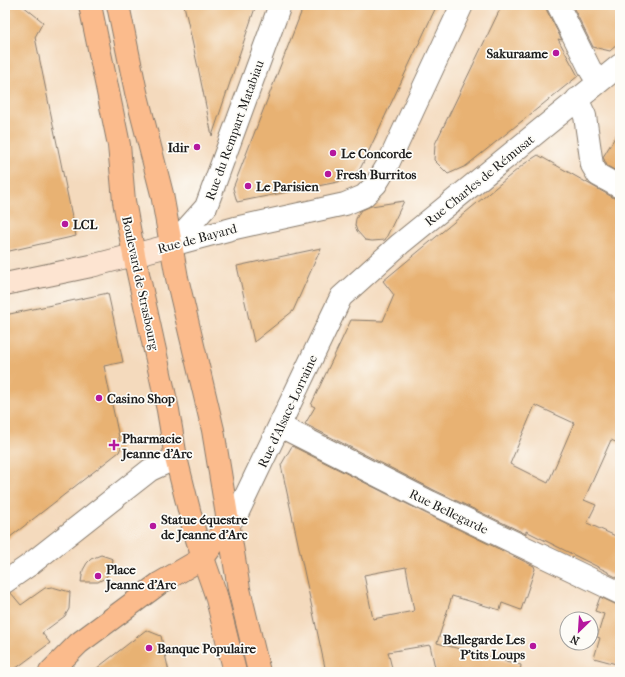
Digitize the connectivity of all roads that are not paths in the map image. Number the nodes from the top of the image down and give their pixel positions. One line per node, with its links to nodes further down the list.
1 (90, 5): 11 (main road, Boulevard de Strasbourg)
2 (118, 5): 10 (main road)
3 (280, 5): 10 (street, Rue du Rempart Matabiau)
4 (462, 5): 10 (street, Rue de Bayard)
5 (558, 5): 7 (street)
6 (620, 65): 7 (street, Rue Charles de Rémusat)
7 (598, 82): 8 (street, Rue Charles de Rémusat)
8 (577, 99): 9 (street); 13 (street, Rue Charles de Rémusat)
9 (620, 187)
10 (172, 245): 11 (street, Rue de Bayard); 16 (main road)
11 (134, 255): 12 (street, Rue de Bayard); 15 (main road, Boulevard de Strasbourg)
12 (5, 284)
13 (341, 297): 14 (street, Rue d'Alsace-Lorraine)
14 (280, 426): 16 (street, Rue d'Alsace-Lorraine); 19 (street, Rue Bellegarde)
15 (176, 458): 17 (main road, Boulevard de Strasbourg); 18 (street)
16 (229, 523): 17 (main road); 22 (main road)
17 (202, 558): 20 (main road); 21 (main road, Boulevard de Strasbourg)
18 (5, 582)
19 (620, 593)
20 (50, 672)
21 (235, 672)
22 (259, 672)

